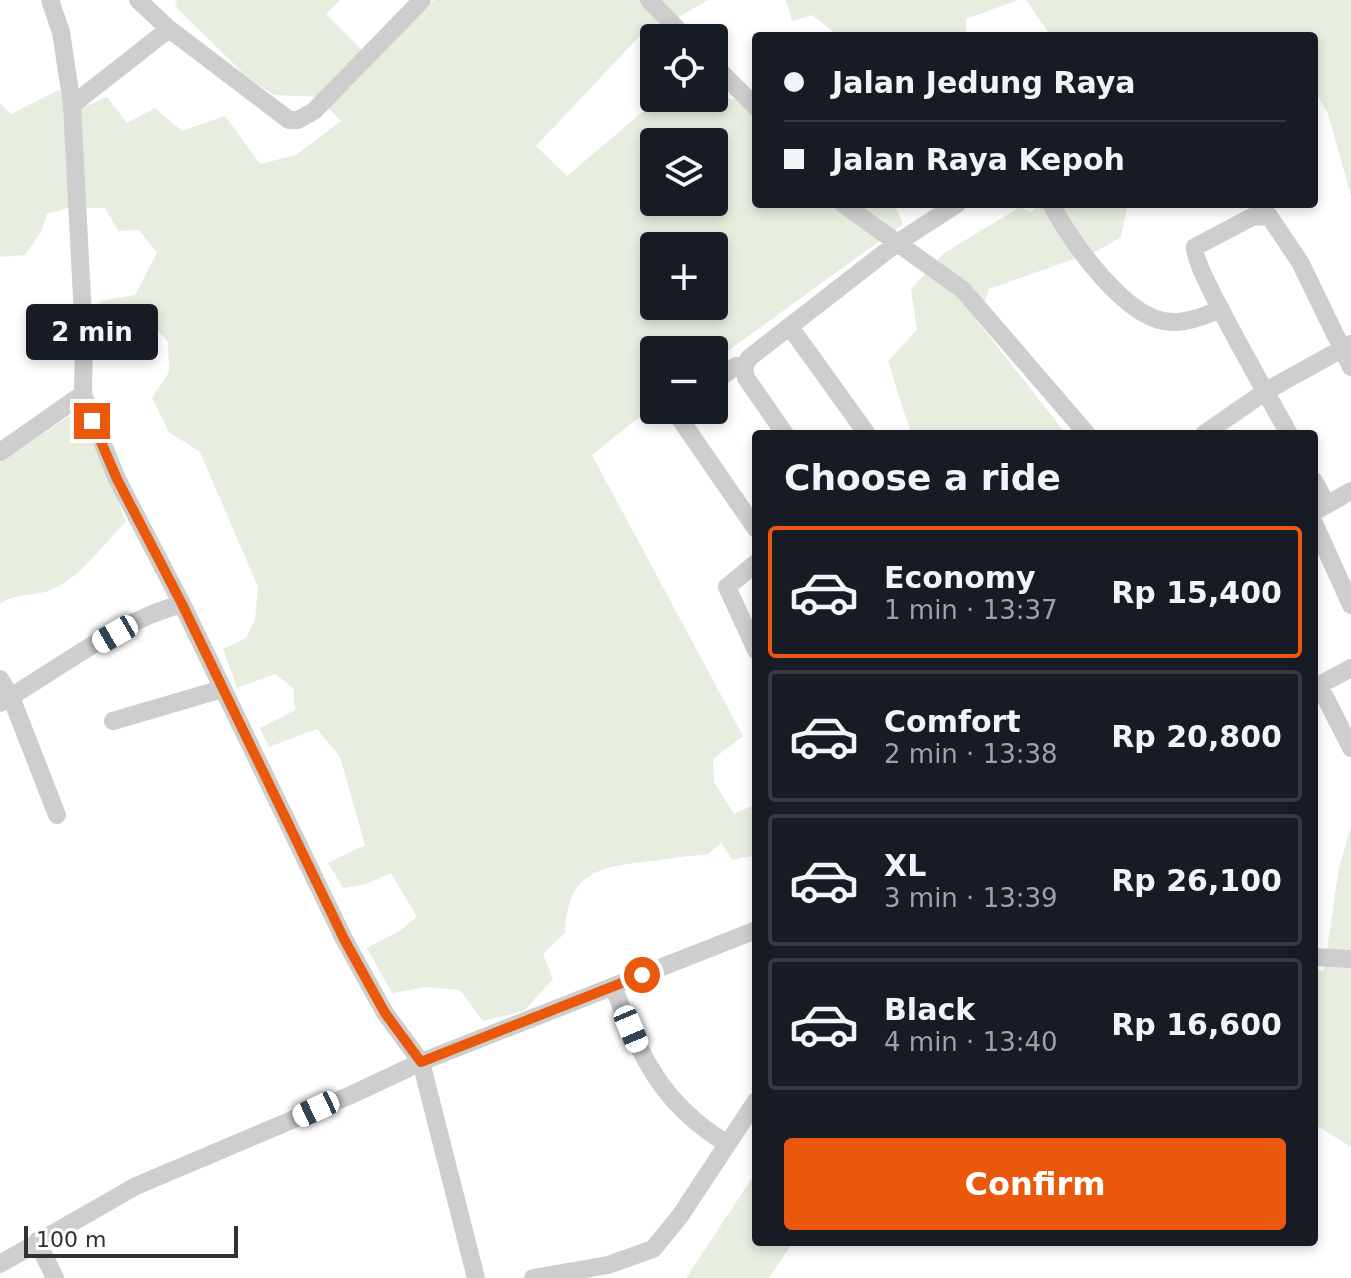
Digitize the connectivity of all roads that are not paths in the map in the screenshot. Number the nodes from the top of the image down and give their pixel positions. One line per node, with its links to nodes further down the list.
1 (50, 0): 9 (street)
2 (138, 0): 6 (street)
3 (422, 0): 6 (street)
4 (649, 0): 5 (street)
5 (672, 24)
6 (169, 29): 9 (street)
7 (728, 79): 8 (street)
8 (752, 103)
9 (72, 105): 20 (street)
10 (849, 208): 13 (street)
11 (951, 208): 13 (street)
12 (1053, 208): 14 (street)
13 (897, 243): 15 (street); 24 (street)
14 (1221, 309): 16 (street); 19 (street)
15 (790, 327): 17 (street); 23 (street)
16 (1348, 353): 19 (street)
17 (744, 368): 18 (street); 22 (street)
18 (728, 372)
19 (1266, 391): 25 (street); 26 (street)
20 (83, 394): 27 (street); 33 (street)
21 (684, 424): 30 (street)
22 (782, 430)
23 (864, 430)
24 (1084, 430)
25 (1210, 430)
26 (1287, 430)
27 (0, 452)
28 (1351, 491): 29 (street)
29 (1320, 508)
30 (752, 523)
31 (1318, 532): 34 (street)
32 (752, 566): 35 (street)
33 (182, 604): 39 (street); 41 (street)
34 (1351, 605)
35 (752, 641)
36 (1351, 668): 38 (street)
37 (0, 679): 41 (street)
38 (1318, 686)
39 (222, 689): 42 (street); 49 (street)
40 (1318, 689): 43 (street)
41 (6, 700): 44 (street)
42 (113, 721)
43 (1351, 748)
44 (57, 815)
45 (752, 932): 48 (street)
46 (1318, 957): 47 (street)
47 (1351, 959)
48 (613, 986): 49 (street); 51 (street)
49 (421, 1062): 52 (street); 55 (street)
50 (752, 1107): 51 (street)
51 (726, 1143): 56 (street)
52 (37, 1241): 53 (street); 54 (street)
53 (0, 1264)
54 (55, 1278)
55 (476, 1278)
56 (533, 1278)

